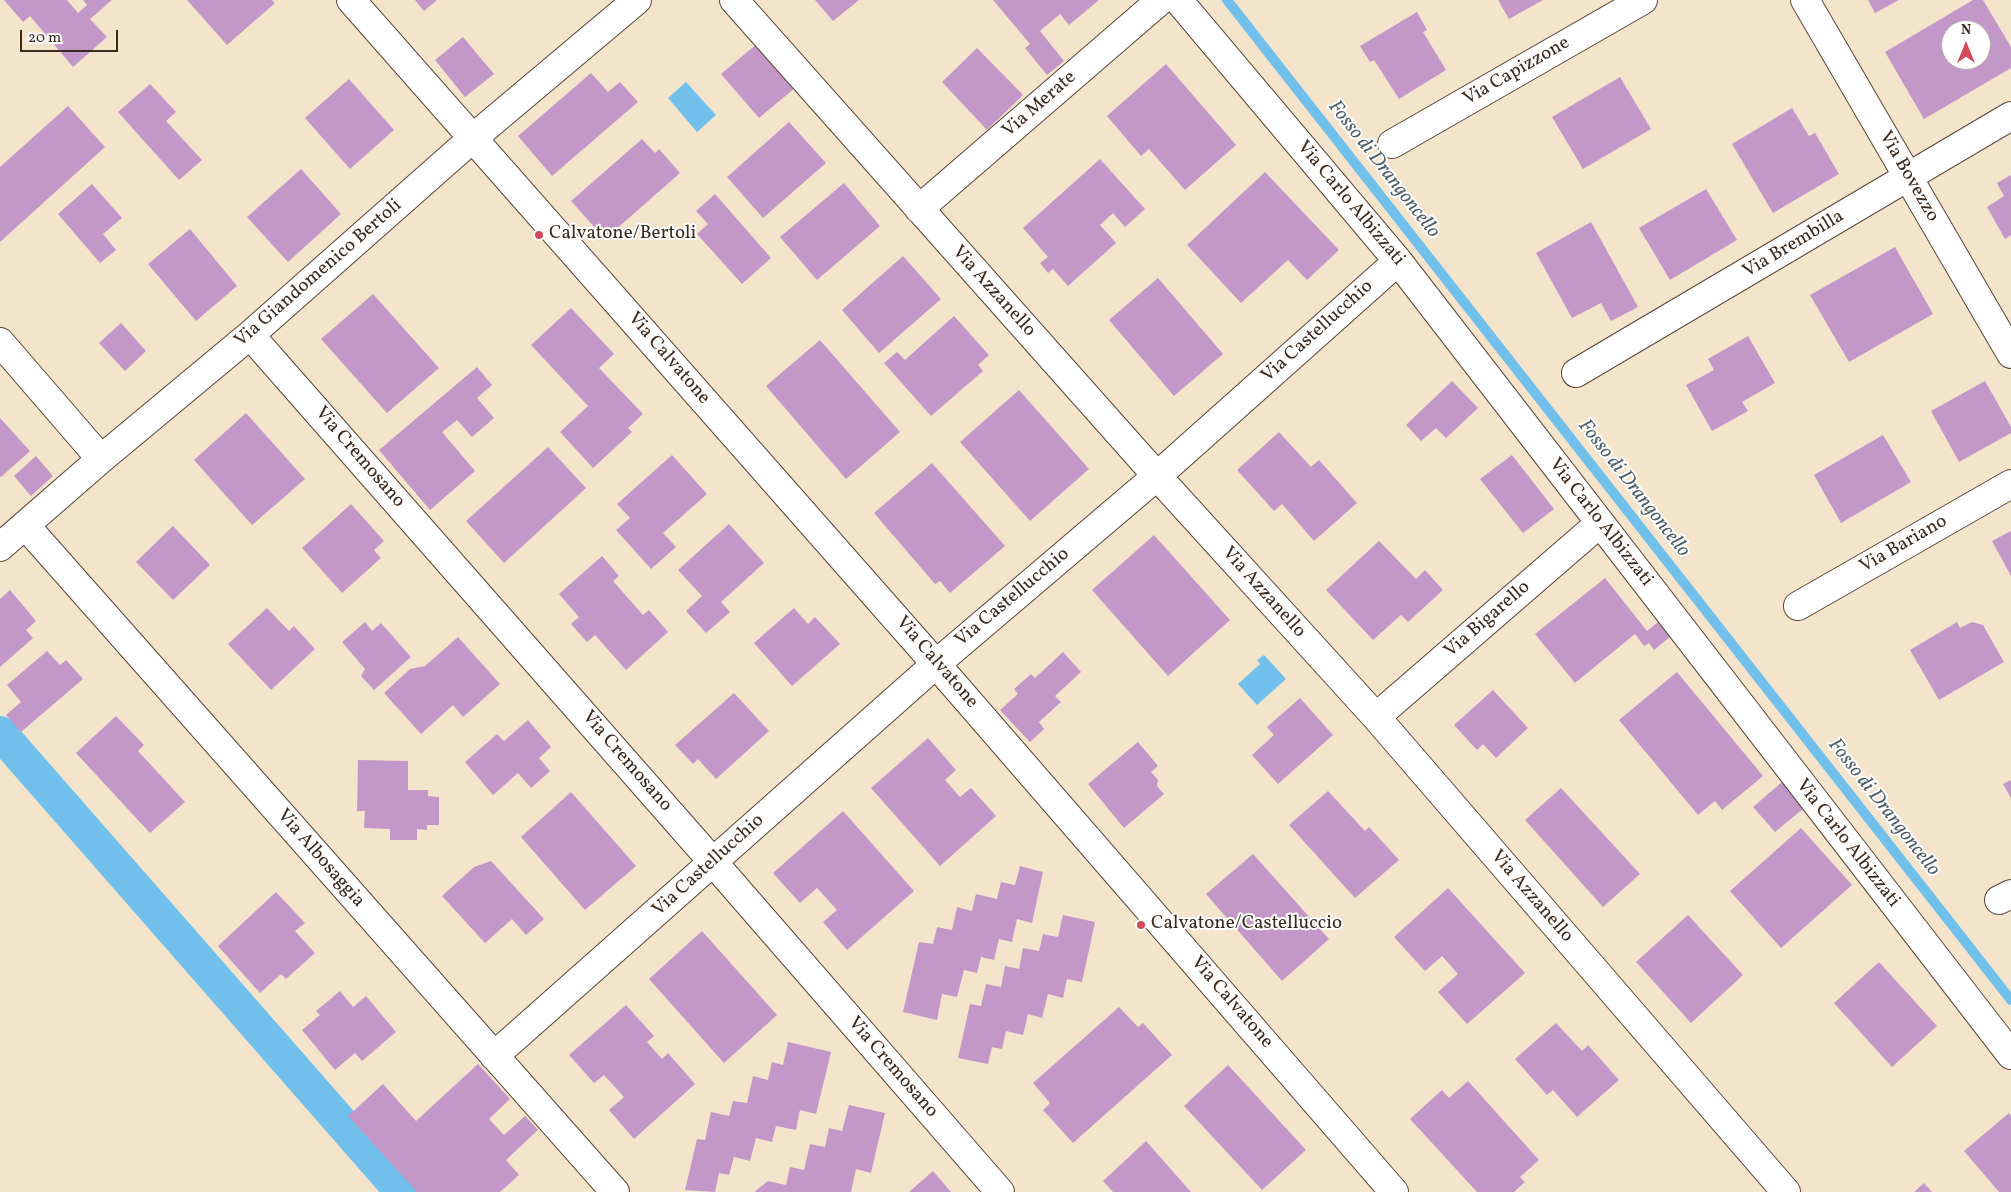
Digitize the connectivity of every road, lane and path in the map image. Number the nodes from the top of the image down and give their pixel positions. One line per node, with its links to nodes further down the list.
1 (351, 0): 9 (street, Via Calvatone)
2 (638, 0): 9 (street, Via Giandomenico Bertoli)
3 (734, 0): 12 (street, Via Azzanello)
4 (1161, 0): 12 (street, Via Merate)
5 (1178, 0): 13 (street, Via Carlo Albizzati)
6 (1642, 0): 10 (street, Via Capizzone)
7 (1805, 0): 11 (street, Via Bovezzo)
8 (2011, 116): 11 (street, Via Brembilla)
9 (473, 138): 14 (street, Via Giandomenico Bertoli); 25 (street, Via Calvatone)
10 (1392, 144)
11 (1907, 177): 16 (street, Via Bovezzo); 17 (street, Via Brembilla)
12 (919, 209): 19 (street, Via Azzanello)
13 (1398, 261): 19 (street, Via Castellucchio); 21 (street, Via Carlo Albizzati)
14 (250, 335): 18 (street, Via Giandomenico Bertoli); 27 (street, Via Cremosano)
15 (0, 342): 18 (street)
16 (2011, 354)
17 (1576, 373)
18 (101, 458): 22 (street, Via Giandomenico Bertoli)
19 (1157, 476): 25 (street, Via Castellucchio); 26 (street, Via Azzanello)
20 (2011, 484): 24 (street, Via Bariano)
21 (1600, 523): 26 (street, Via Bigarello); 28 (street, Via Carlo Albizzati)
22 (25, 525): 23 (street, Via Giandomenico Bertoli); 29 (street, Via Albosaggia)
23 (0, 547)
24 (1798, 606)
25 (936, 664): 27 (street, Via Castellucchio); 32 (street, Via Calvatone)
26 (1376, 717): 33 (street, Via Azzanello)
27 (713, 862): 29 (street, Via Castellucchio); 31 (street, Via Cremosano)
28 (2011, 1055)
29 (494, 1056): 30 (street, Via Albosaggia)
30 (615, 1192)
31 (1000, 1192)
32 (1394, 1192)
33 (1786, 1192)

